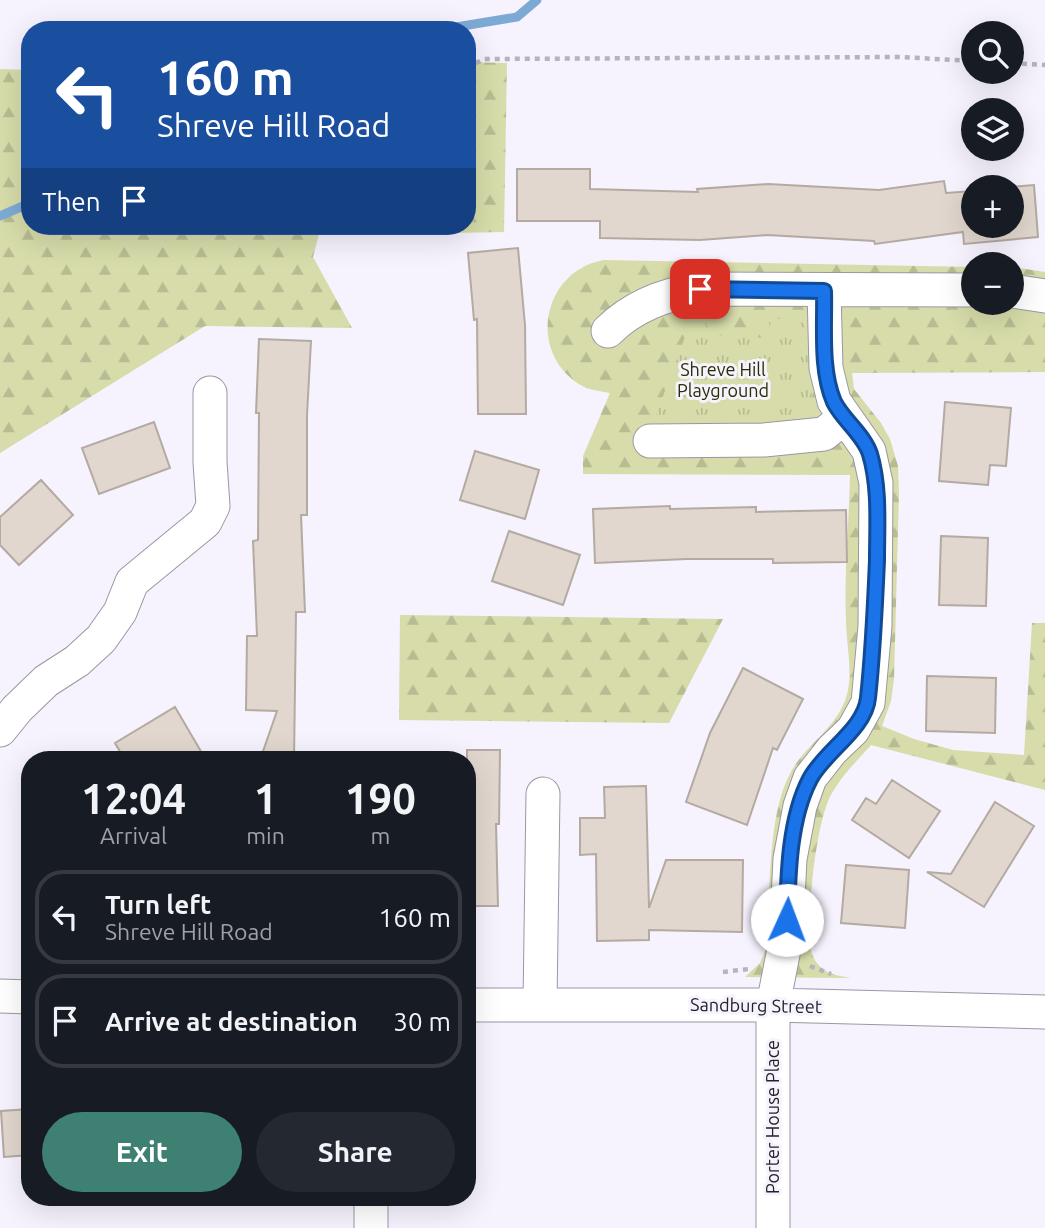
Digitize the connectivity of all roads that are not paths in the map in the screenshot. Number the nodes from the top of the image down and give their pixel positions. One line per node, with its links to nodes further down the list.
1 (961, 290): 2 (street)
2 (824, 291): 5 (street); 7 (street, Porter House Place)
3 (1024, 293): 4 (street)
4 (1045, 296)
5 (608, 331)
6 (211, 393): 9 (street)
7 (845, 417): 8 (street); 15 (street, Porter House Place)
8 (650, 441)
9 (0, 730)
10 (543, 794): 13 (street)
11 (0, 996): 12 (street)
12 (21, 997)
13 (540, 1004): 14 (street, Sandburg Street); 15 (street, Sandburg Street)
14 (476, 1005)
15 (773, 1005): 16 (street, Sandburg Street); 19 (street, Porter House Place)
16 (1045, 1012)
17 (371, 1206): 18 (street)
18 (371, 1228)
19 (773, 1228)

